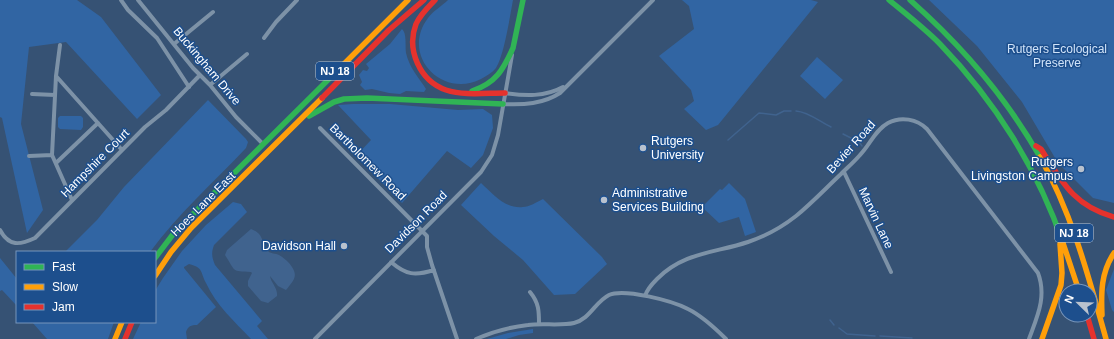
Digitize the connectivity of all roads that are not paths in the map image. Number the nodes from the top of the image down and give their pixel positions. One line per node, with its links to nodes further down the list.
1 (121, 0): 23 (street)
2 (297, 0): 13 (street)
3 (401, 0): 18 (main road)
4 (408, 0): 18 (main road, NJ 18)
5 (424, 0): 31 (main road, NJ 18)
6 (435, 0): 24 (main road)
7 (523, 0): 16 (main road, Davidson Road)
8 (653, 0): 22 (street)
9 (889, 0): 42 (main road, NJ 18)
10 (910, 0): 33 (main road, NJ 18)
11 (140, 1): 14 (street, Buckingham Drive)
12 (213, 12): 14 (street)
13 (264, 38)
14 (174, 44): 19 (street, Buckingham Drive)
15 (60, 45): 20 (street)
16 (513, 48): 24 (main road); 25 (street, Davidson Road)
17 (247, 54): 21 (street)
18 (340, 66): 32 (main road, NJ 18)
19 (200, 75): 21 (street, Buckingham Drive); 23 (street, Hampshire Court)
20 (56, 76): 27 (street); 29 (street)
21 (210, 85): 32 (street, Buckingham Drive)
22 (566, 86): 25 (street); 28 (street)
23 (188, 87): 34 (street, Hampshire Court)
24 (467, 92): 25 (main road)
25 (505, 93): 28 (street, Davidson Road)
26 (32, 94): 27 (street)
27 (55, 95): 35 (street)
28 (503, 104): 31 (main road); 43 (street, Davidson Road)
29 (98, 124): 34 (street); 37 (street)
30 (320, 128): 43 (street, Bartholomew Road)
31 (285, 135): 49 (main road, Hoes Lane East / NJ 18)
32 (262, 144): 45 (main road, Hoes Lane East / NJ 18)
33 (1033, 144): 40 (main road); 57 (main road, NJ 18)
34 (122, 150): 39 (street, Hampshire Court)
35 (52, 155): 36 (street); 37 (street)
36 (29, 156)
37 (56, 163): 39 (street)
38 (844, 172): 48 (street, Marvin Lane); 52 (street, Bevier Road); 65 (street, Bevier Road)
39 (72, 200): 41 (street, Hampshire Court)
40 (1114, 217)
41 (0, 230)
42 (1059, 230): 50 (main road, NJ 18); 66 (main road)
43 (422, 232): 46 (street, Davidson Road); 47 (street, Bartholomew Road)
44 (1114, 253): 57 (main road)
45 (156, 257)
46 (391, 262): 47 (street); 61 (street, Davidson Road)
47 (434, 270): 62 (street, Bartholomew Road)
48 (890, 272)
49 (156, 274)
50 (1076, 283)
51 (530, 292): 56 (street)
52 (645, 296): 56 (street); 64 (street)
53 (122, 323): 59 (main road)
54 (132, 323): 60 (main road)
55 (1090, 323): 58 (main road)
56 (539, 324): 63 (street)
57 (1103, 329): 67 (main road, NJ 18)
58 (1094, 337)
59 (115, 339)
60 (125, 339)
61 (315, 339)
62 (457, 339)
63 (476, 339)
64 (726, 339)
65 (1029, 339)
66 (1042, 339)
67 (1106, 339)

